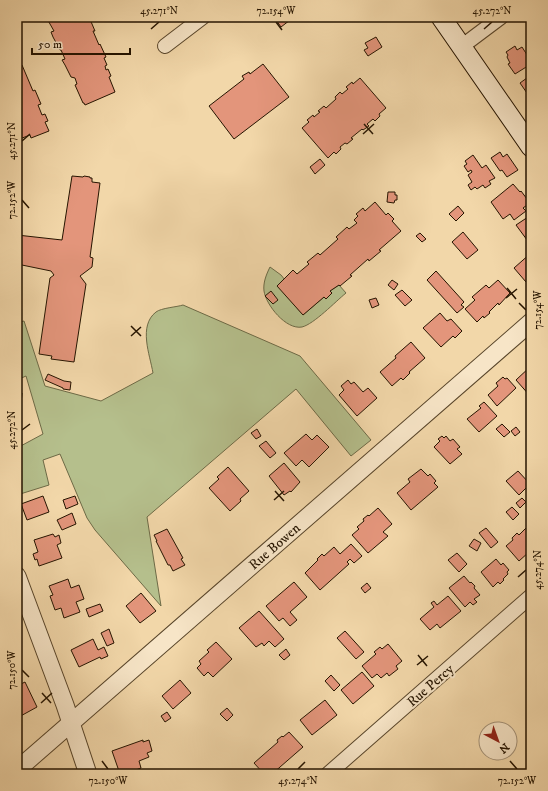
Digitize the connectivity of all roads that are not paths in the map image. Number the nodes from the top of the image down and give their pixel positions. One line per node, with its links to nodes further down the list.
1 (203, 17): 4 (street)
2 (441, 17): 5 (main road)
3 (501, 17): 5 (street)
4 (165, 46)
5 (461, 46): 6 (main road)
6 (531, 147)
7 (531, 322): 10 (street, Rue Bowen)
8 (17, 576): 10 (street)
9 (531, 596): 13 (street, Rue Percy)
10 (70, 724): 11 (street, Rue Bowen); 12 (street)
11 (17, 770)
12 (88, 774)
13 (328, 774)

